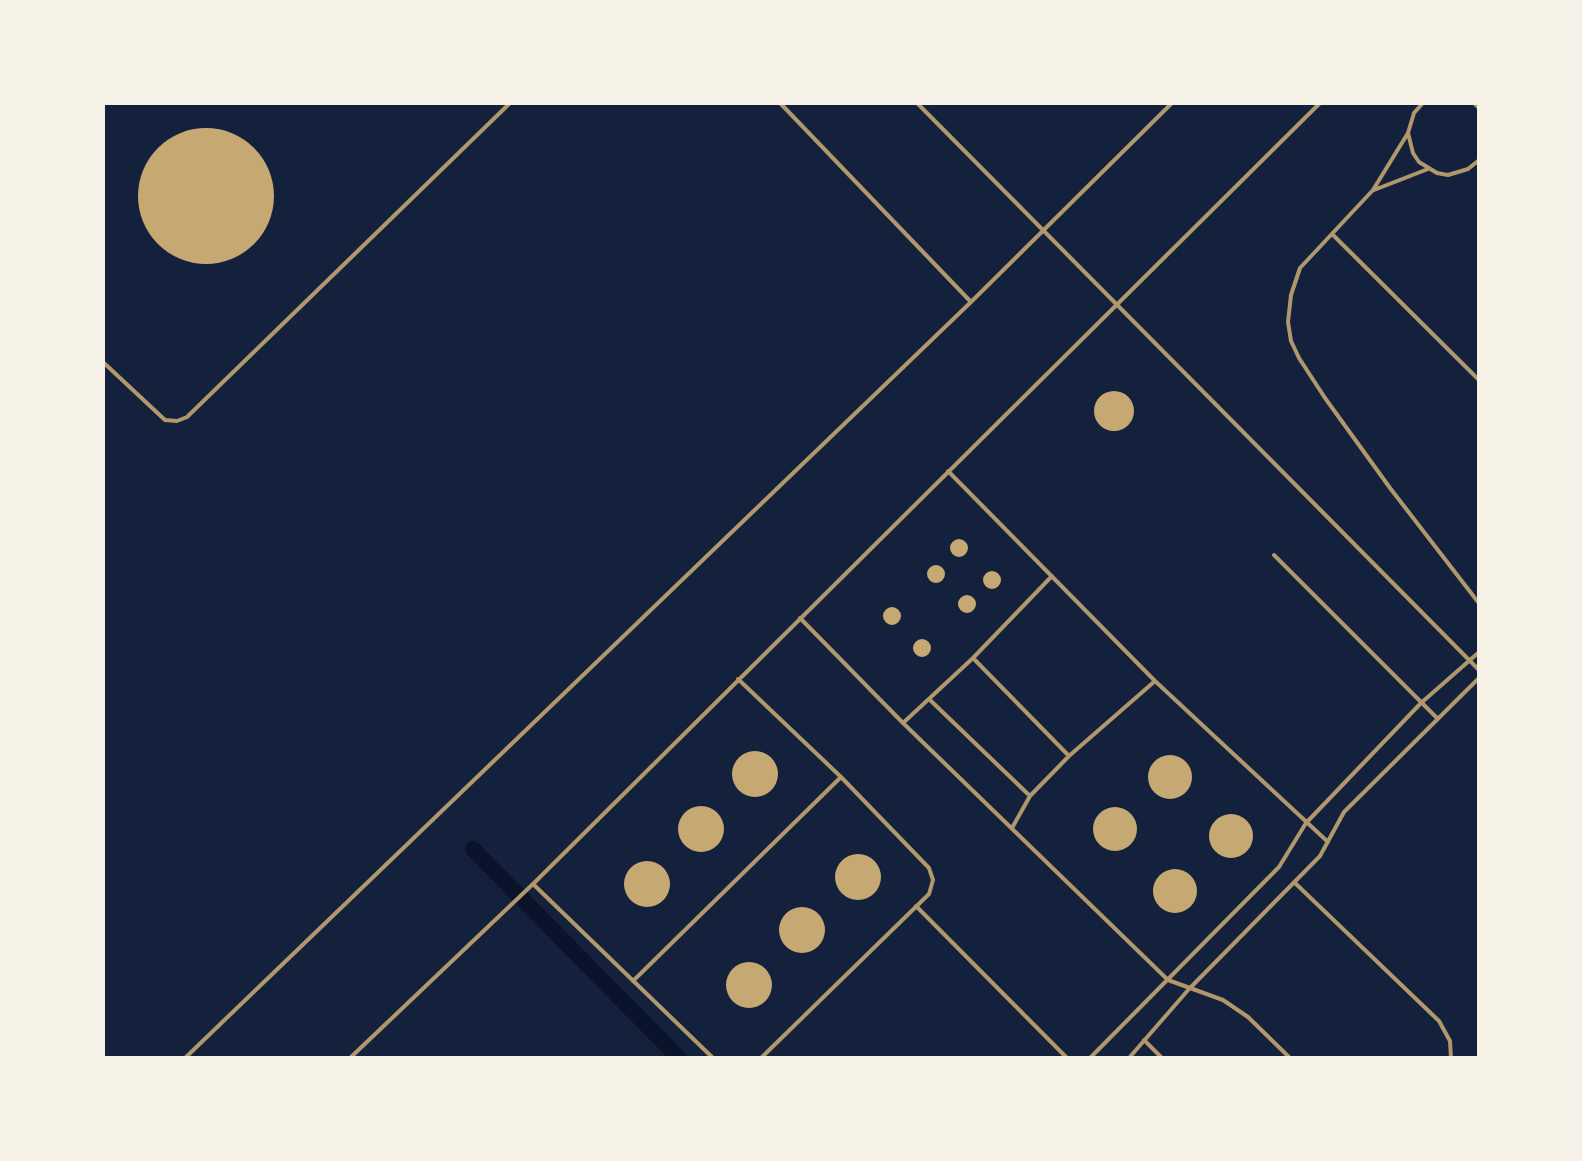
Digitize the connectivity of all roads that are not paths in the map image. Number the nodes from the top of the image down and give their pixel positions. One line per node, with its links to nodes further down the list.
1 (509, 104): 17 (lane)
2 (781, 104): 15 (lane)
3 (918, 104): 13 (lane)
4 (1171, 104): 13 (lane)
5 (1319, 104): 16 (lane)
6 (1422, 104): 9 (lane)
7 (1475, 104): 8 (lane)
8 (1479, 107)
9 (1408, 133): 11 (lane); 12 (lane)
10 (1479, 161): 11 (lane)
11 (1428, 169): 12 (lane)
12 (1373, 190): 14 (lane)
13 (1043, 230): 15 (lane); 16 (lane)
14 (1332, 234): 18 (lane); 22 (lane)
15 (971, 302): 48 (lane)
16 (1118, 305): 19 (lane); 26 (lane)
17 (104, 363)
18 (1479, 379)
19 (948, 471): 21 (lane); 23 (lane)
20 (1274, 555): 32 (lane)
21 (1052, 576): 25 (lane); 30 (lane)
22 (1479, 602)
23 (800, 618): 28 (lane); 34 (lane)
24 (1479, 653): 26 (lane)
25 (973, 658): 31 (lane); 35 (lane)
26 (1469, 658): 27 (lane); 32 (lane)
27 (1479, 669)
28 (738, 679): 36 (lane); 42 (lane)
29 (1479, 679): 33 (lane)
30 (1155, 681): 35 (lane); 38 (lane)
31 (930, 700): 34 (lane); 37 (lane)
32 (1421, 703): 33 (lane); 38 (lane)
33 (1437, 718): 40 (lane)
34 (903, 723): 39 (lane)
35 (1069, 756): 37 (lane)
36 (841, 777): 43 (lane); 45 (lane)
37 (1030, 796): 39 (lane)
38 (1306, 823): 40 (lane); 44 (lane)
39 (1012, 828): 44 (lane)
40 (1328, 842): 41 (lane)
41 (1295, 883): 46 (lane); 57 (lane)
42 (533, 884): 45 (lane); 49 (lane)
43 (916, 906): 51 (lane); 52 (lane)
44 (1168, 980): 46 (lane); 53 (lane)
45 (633, 981): 50 (lane)
46 (1189, 989): 47 (lane); 56 (lane)
47 (1144, 1040): 54 (lane); 55 (lane)
48 (185, 1058)
49 (350, 1058)
50 (713, 1058)
51 (760, 1058)
52 (1067, 1058)
53 (1090, 1058)
54 (1129, 1058)
55 (1162, 1058)
56 (1290, 1058)
57 (1451, 1058)

